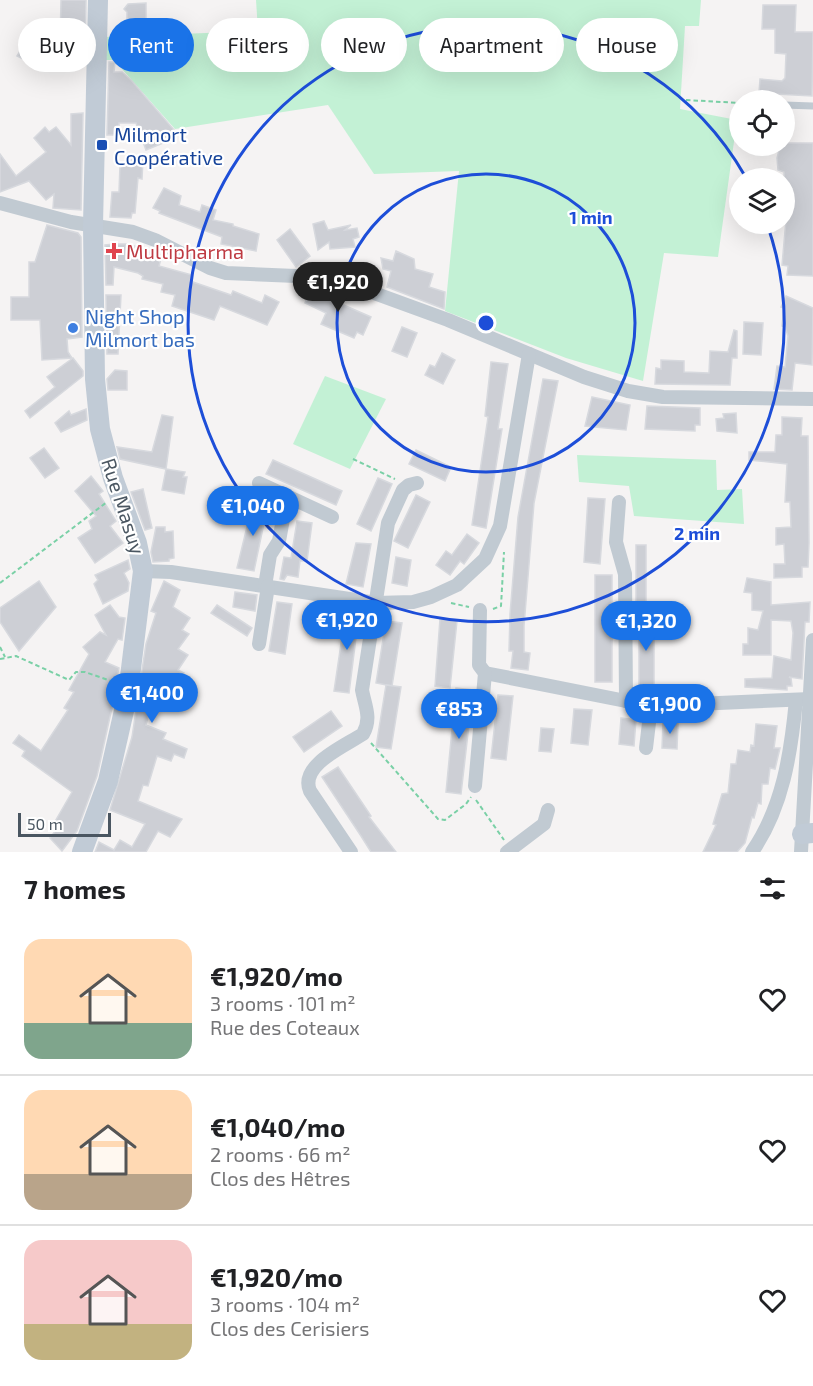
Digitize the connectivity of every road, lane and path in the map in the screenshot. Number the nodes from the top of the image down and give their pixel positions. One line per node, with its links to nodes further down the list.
1 (98, 0): 7 (street, Rue Masuy)
2 (686, 100): 3 (path)
3 (729, 102)
4 (795, 105): 5 (lane)
5 (813, 106)
6 (0, 202): 7 (street)
7 (93, 225): 8 (street); 13 (street, Rue Masuy)
8 (529, 354): 9 (street); 17 (street)
9 (813, 399)
10 (353, 459): 12 (path)
11 (259, 483): 14 (street)
12 (413, 484): 21 (street)
13 (118, 493): 18 (street, Rue Masuy); 19 (path)
14 (287, 497): 16 (street); 20 (street)
15 (619, 502): 31 (street)
16 (332, 517)
17 (497, 534): 21 (street); 22 (path)
18 (143, 571): 20 (street); 29 (street, Rue Masuy)
19 (0, 584)
20 (266, 586): 21 (street); 24 (street)
21 (376, 603): 33 (street)
22 (480, 610): 28 (street)
23 (813, 640): 30 (street)
24 (259, 644)
25 (0, 647): 26 (path)
26 (5, 657): 27 (path); 29 (path)
27 (0, 659)
28 (485, 673): 31 (street); 35 (street)
29 (129, 687): 39 (street, Rue Masuy)
30 (803, 700): 32 (street); 37 (street); 41 (street)
31 (626, 702): 32 (street)
32 (651, 706): 34 (street)
33 (363, 734): 35 (path); 40 (street)
34 (646, 748)
35 (474, 790): 38 (path)
36 (548, 810): 38 (street)
37 (805, 840)
38 (509, 851)
39 (82, 852)
40 (351, 852)
41 (752, 852)

